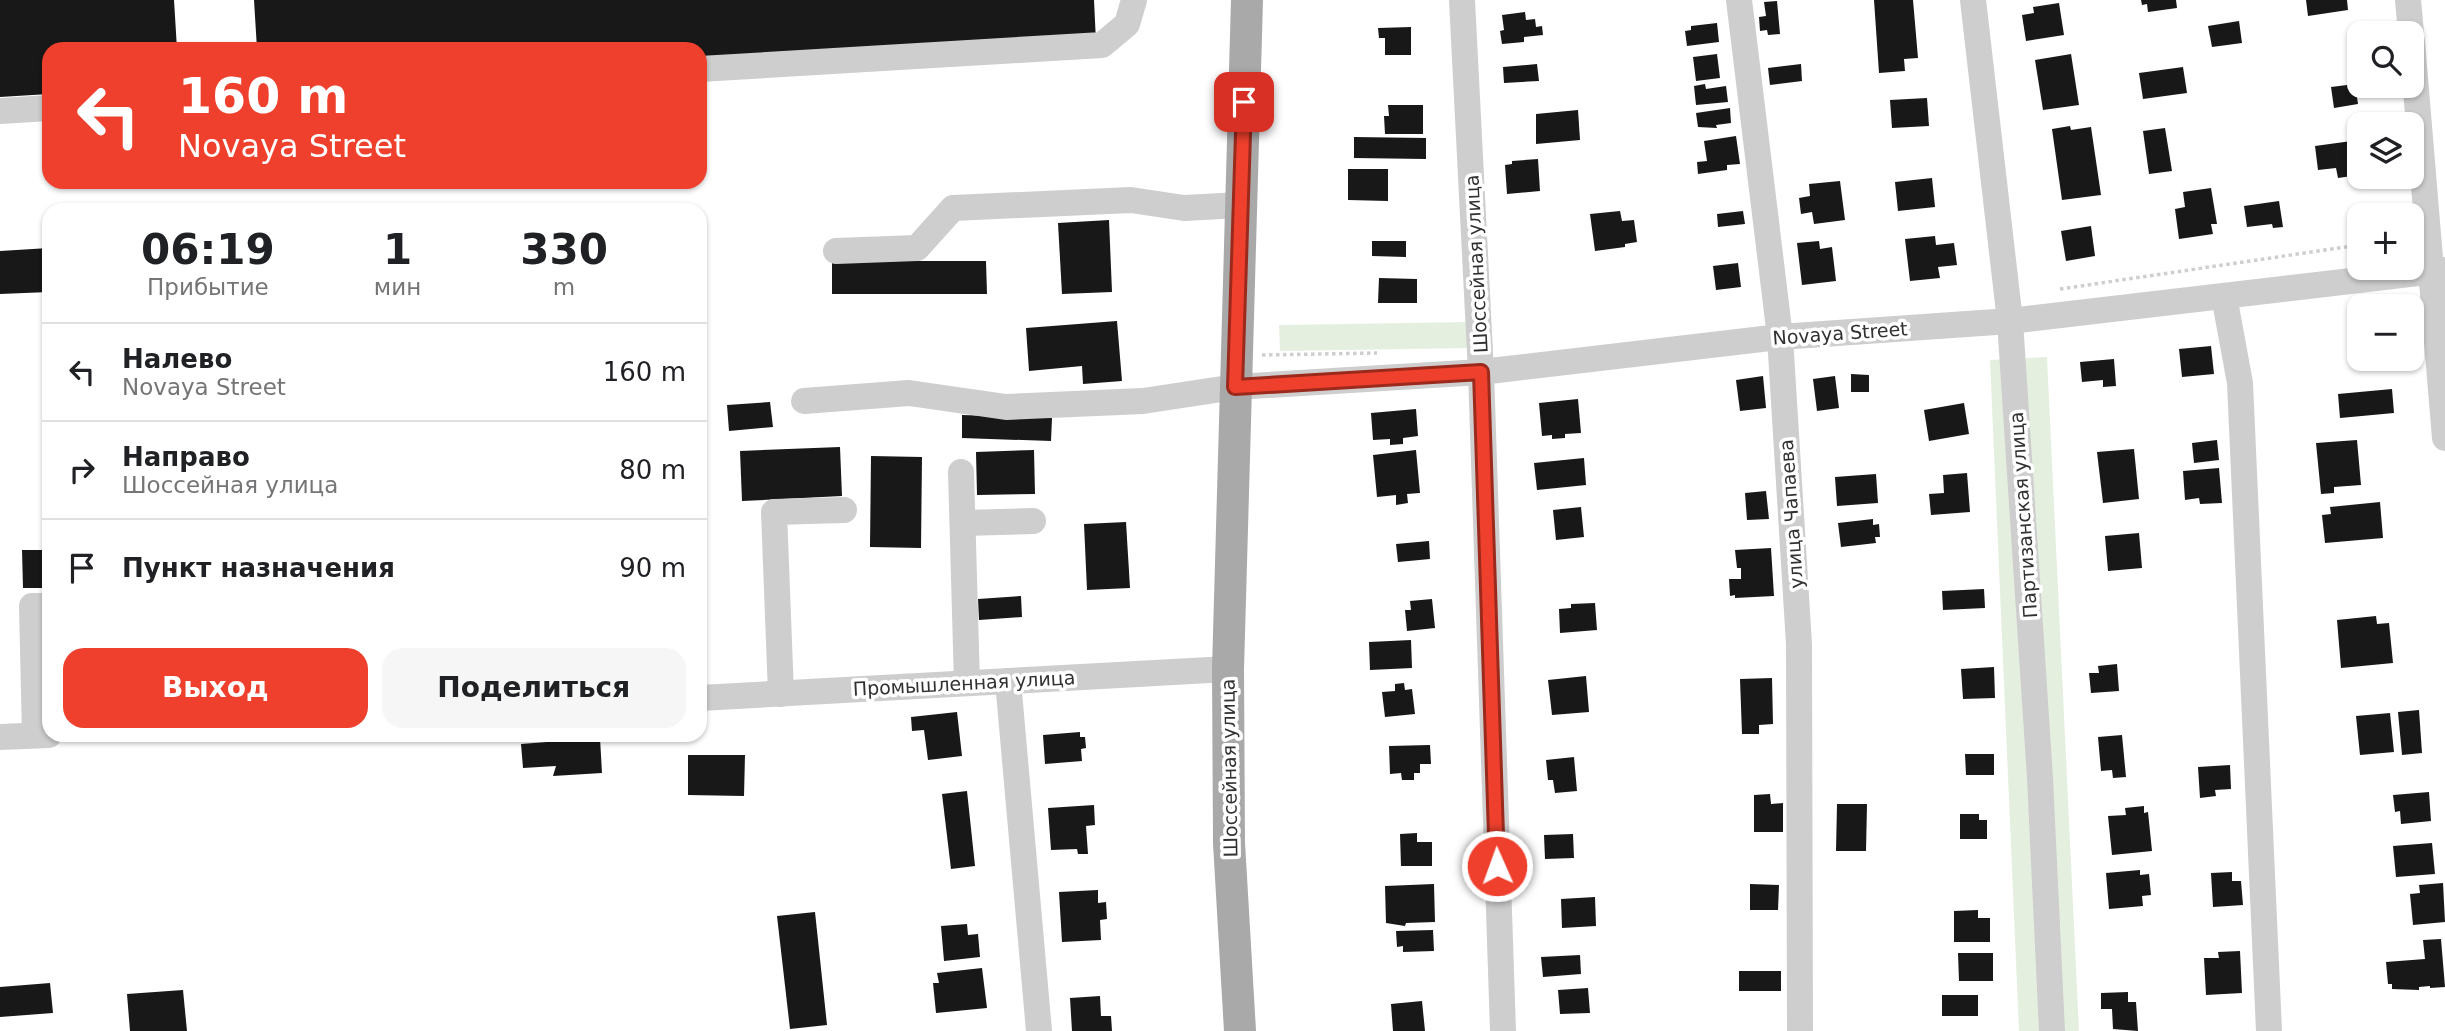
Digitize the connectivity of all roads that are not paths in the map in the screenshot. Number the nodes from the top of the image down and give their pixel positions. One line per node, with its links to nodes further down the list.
1 (1134, 0): 8 (street)
2 (1247, 0): 12 (main road, Шоссейная улица)
3 (1462, 0): 18 (street, Шоссейная улица)
4 (1739, 0): 17 (street, улица Чапаева)
5 (1973, 0): 16 (street, Партизанская улица)
6 (2408, 0): 7 (street)
7 (2410, 21)
8 (707, 69)
9 (2418, 98): 14 (street)
10 (42, 108): 11 (street)
11 (0, 111)
12 (1241, 205): 13 (street); 19 (main road, Шоссейная улица)
13 (836, 251)
14 (2438, 271): 15 (street, Novaya Street); 21 (street)
15 (2224, 296): 16 (street, Novaya Street); 39 (street)
16 (2010, 321): 17 (street, Novaya Street); 38 (street, Партизанская улица)
17 (1780, 337): 18 (street, Novaya Street); 37 (street, улица Чапаева)
18 (1481, 372): 19 (street, Novaya Street); 36 (street, Шоссейная улица)
19 (1235, 387): 20 (street, Novaya Street); 27 (main road, Шоссейная улица)
20 (804, 401)
21 (2445, 438)
22 (961, 472): 25 (street)
23 (844, 510): 30 (street)
24 (1033, 521): 25 (street)
25 (962, 523): 29 (street)
26 (42, 606): 32 (street)
27 (1227, 669): 28 (street, Промышленная улица); 35 (main road, Шоссейная улица)
28 (1008, 681): 29 (street, Промышленная улица); 34 (street)
29 (967, 683): 30 (street, Промышленная улица)
30 (781, 694): 31 (street, Промышленная улица)
31 (707, 698)
32 (42, 735): 33 (street)
33 (0, 737)
34 (1039, 1031)
35 (1240, 1031)
36 (1503, 1031)
37 (1800, 1031)
38 (2052, 1031)
39 (2269, 1031)

